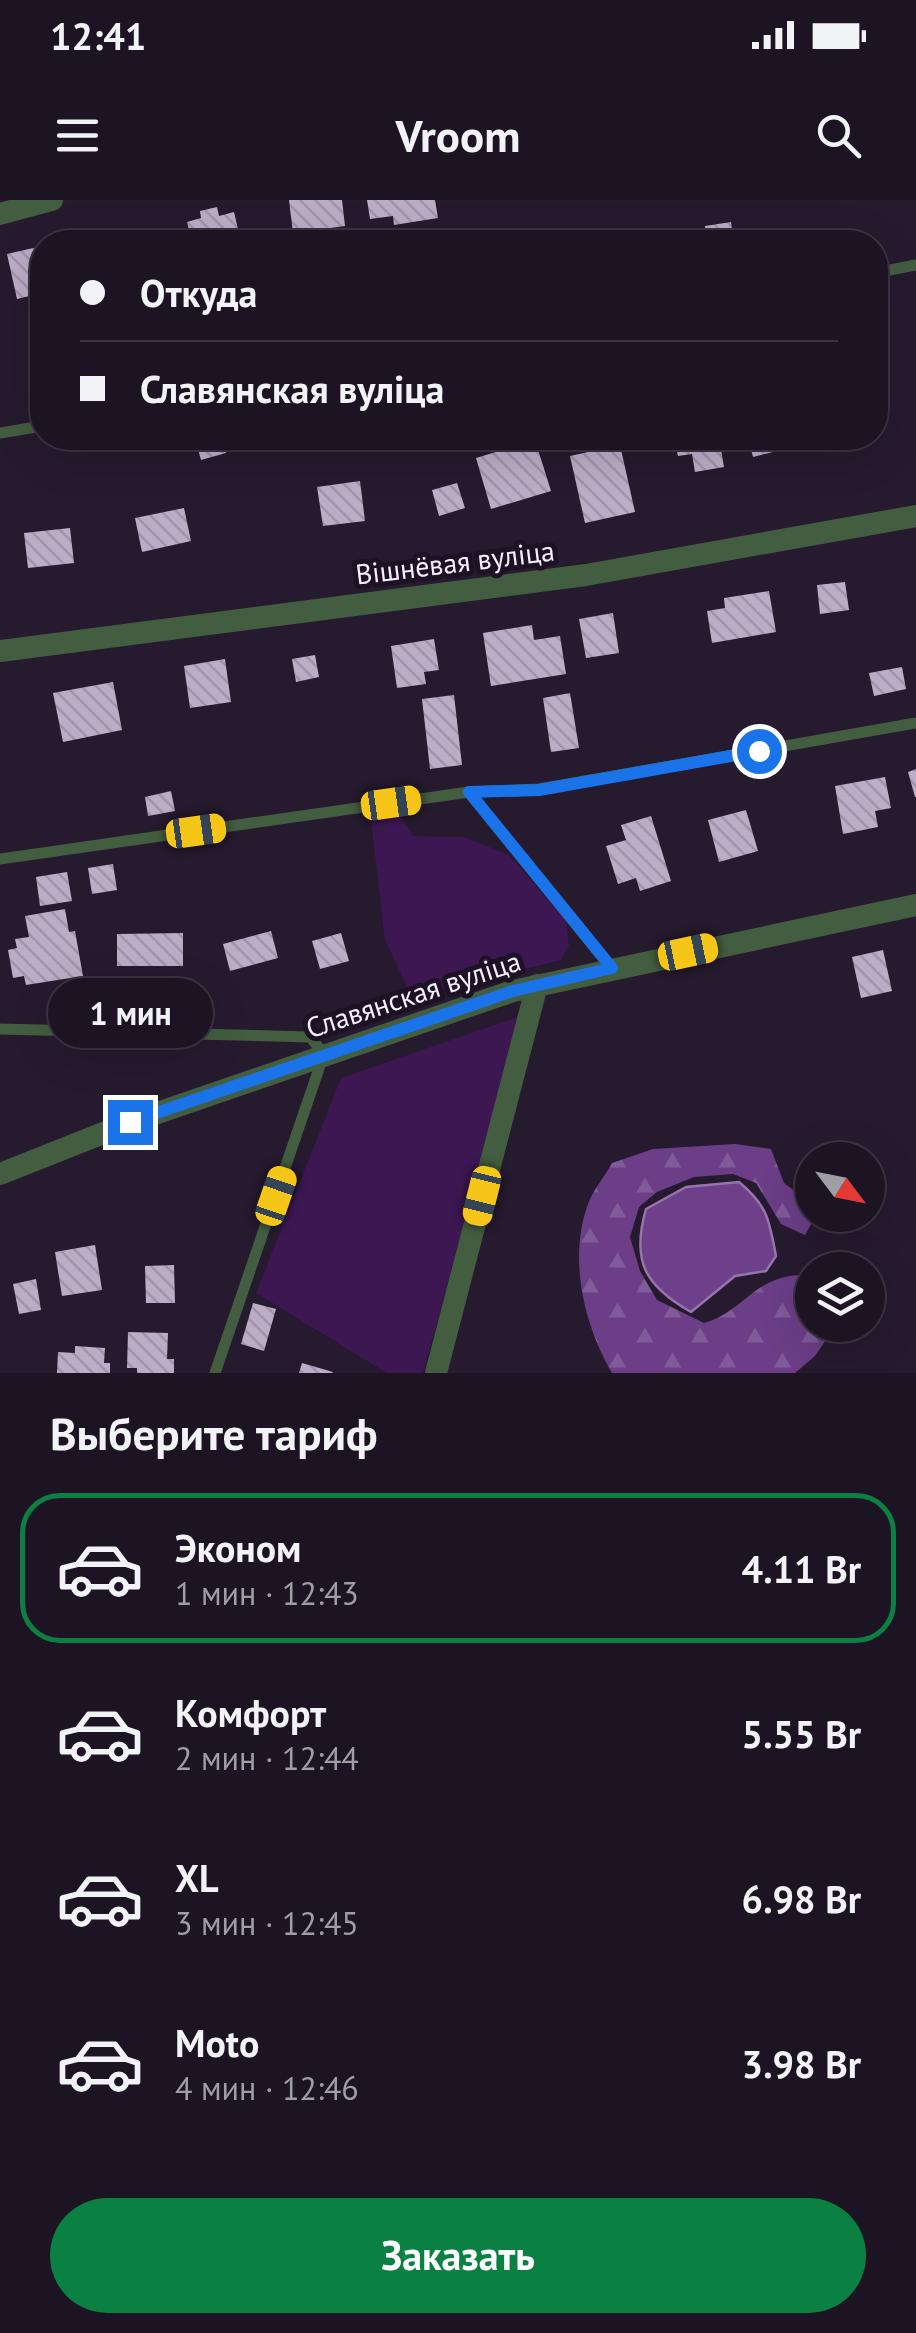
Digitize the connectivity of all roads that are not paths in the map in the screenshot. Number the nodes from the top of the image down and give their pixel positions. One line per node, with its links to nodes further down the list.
1 (52, 200): 2 (street)
2 (0, 214)
3 (916, 265): 4 (lane)
4 (888, 270)
5 (30, 428): 6 (lane)
6 (0, 433)
7 (916, 516): 8 (street, Вішнёвая вуліца)
8 (0, 651)
9 (916, 723): 10 (lane)
10 (469, 792): 11 (lane); 13 (lane)
11 (0, 858)
12 (916, 904): 13 (street, Славянская вуліца)
13 (612, 968): 14 (street, Славянская вуліца)
14 (537, 984): 16 (street, Славянская вуліца); 19 (street)
15 (0, 1030): 16 (lane)
16 (324, 1054): 17 (street, Славянская вуліца); 18 (lane)
17 (0, 1174)
18 (216, 1373)
19 (436, 1373)

